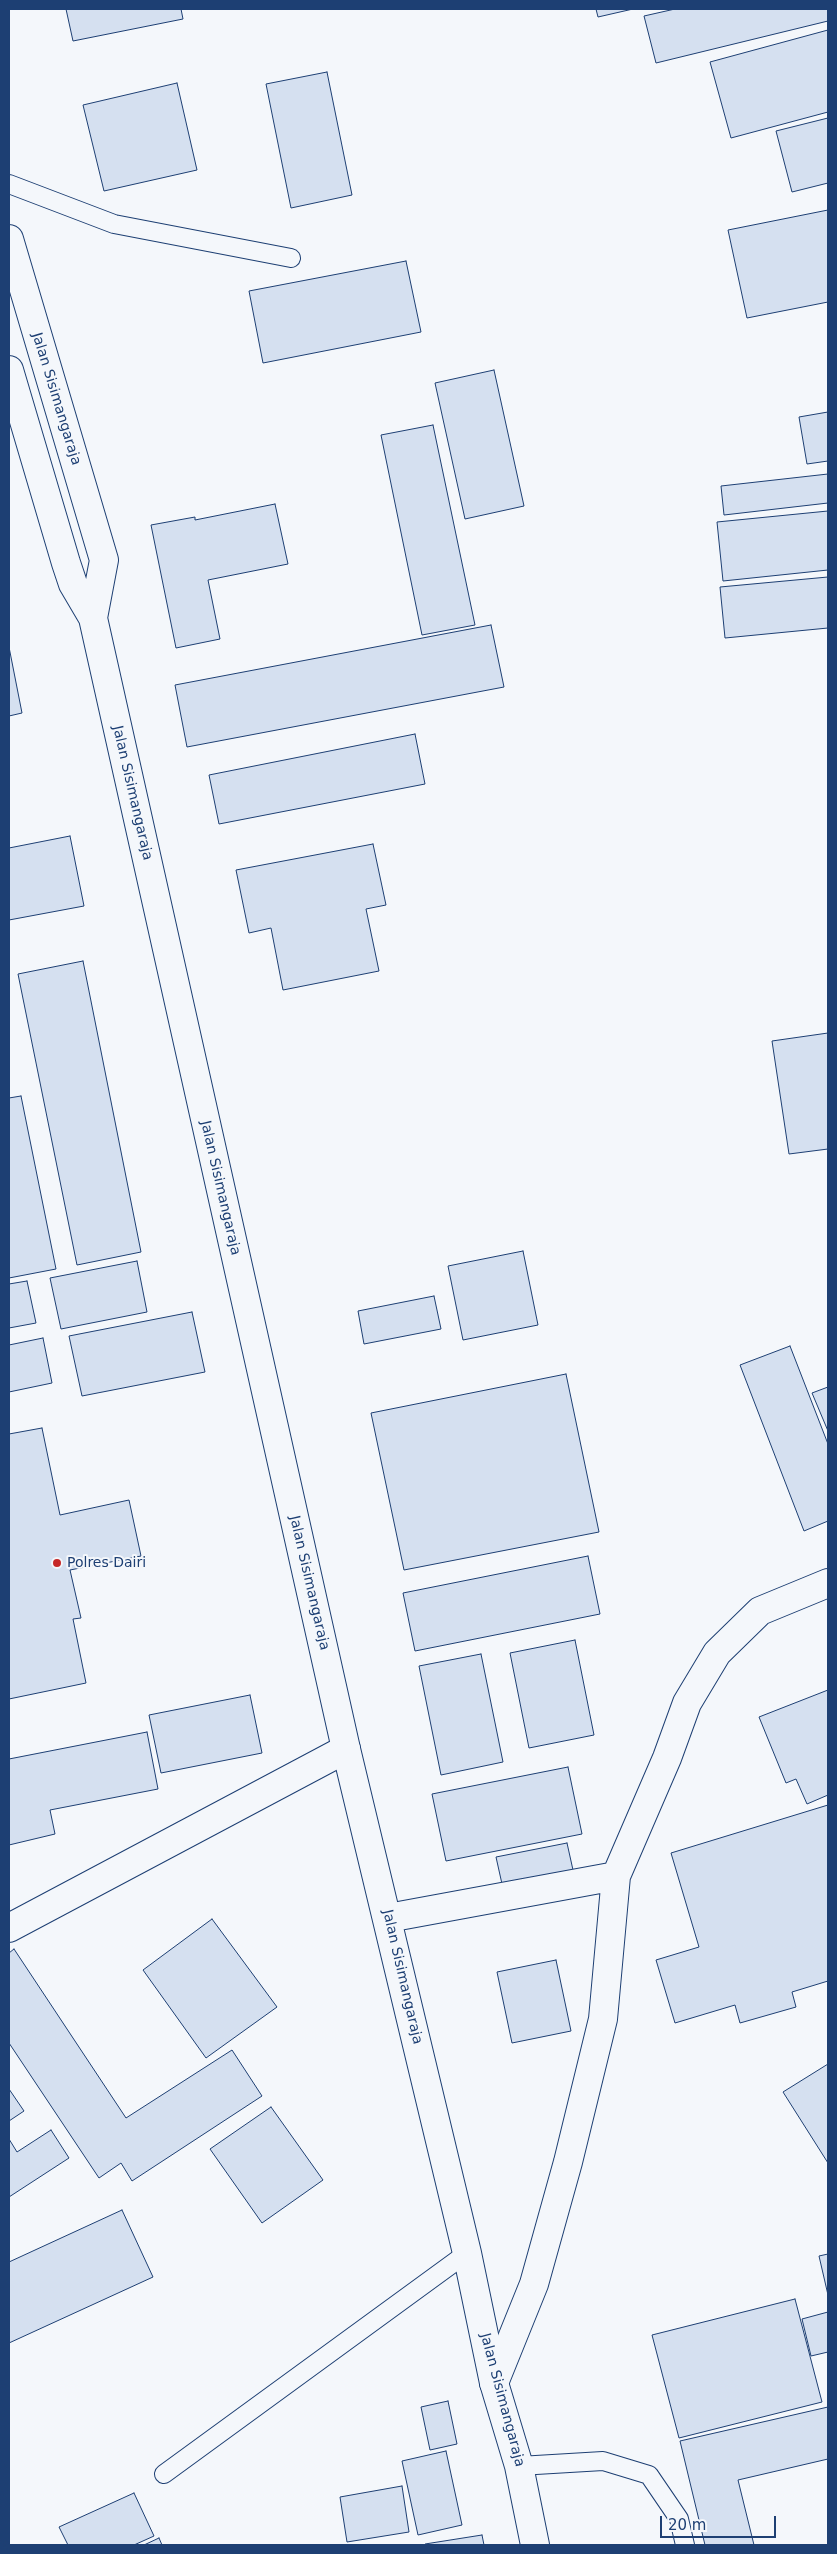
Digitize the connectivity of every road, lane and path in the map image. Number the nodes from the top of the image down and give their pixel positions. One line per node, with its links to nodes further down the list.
1 (9, 184): 3 (lane)
2 (9, 239): 5 (main road, Jalan Sisimangaraja)
3 (291, 258)
4 (9, 370): 5 (main road, Jalan Sisimangaraja)
5 (93, 618): 7 (main road, Jalan Sisimangaraja)
6 (828, 1583): 8 (main road)
7 (346, 1749): 9 (main road, Jalan Sisimangaraja); 10 (main road)
8 (616, 1876): 9 (main road); 12 (main road)
9 (388, 1918): 11 (main road, Jalan Sisimangaraja)
10 (9, 1928)
11 (467, 2253): 12 (main road, Jalan Sisimangaraja); 14 (lane)
12 (494, 2383): 13 (main road, Jalan Sisimangaraja)
13 (519, 2466): 15 (main road, Jalan Sisimangaraja); 16 (lane)
14 (164, 2474)
15 (535, 2545)
16 (685, 2545)

